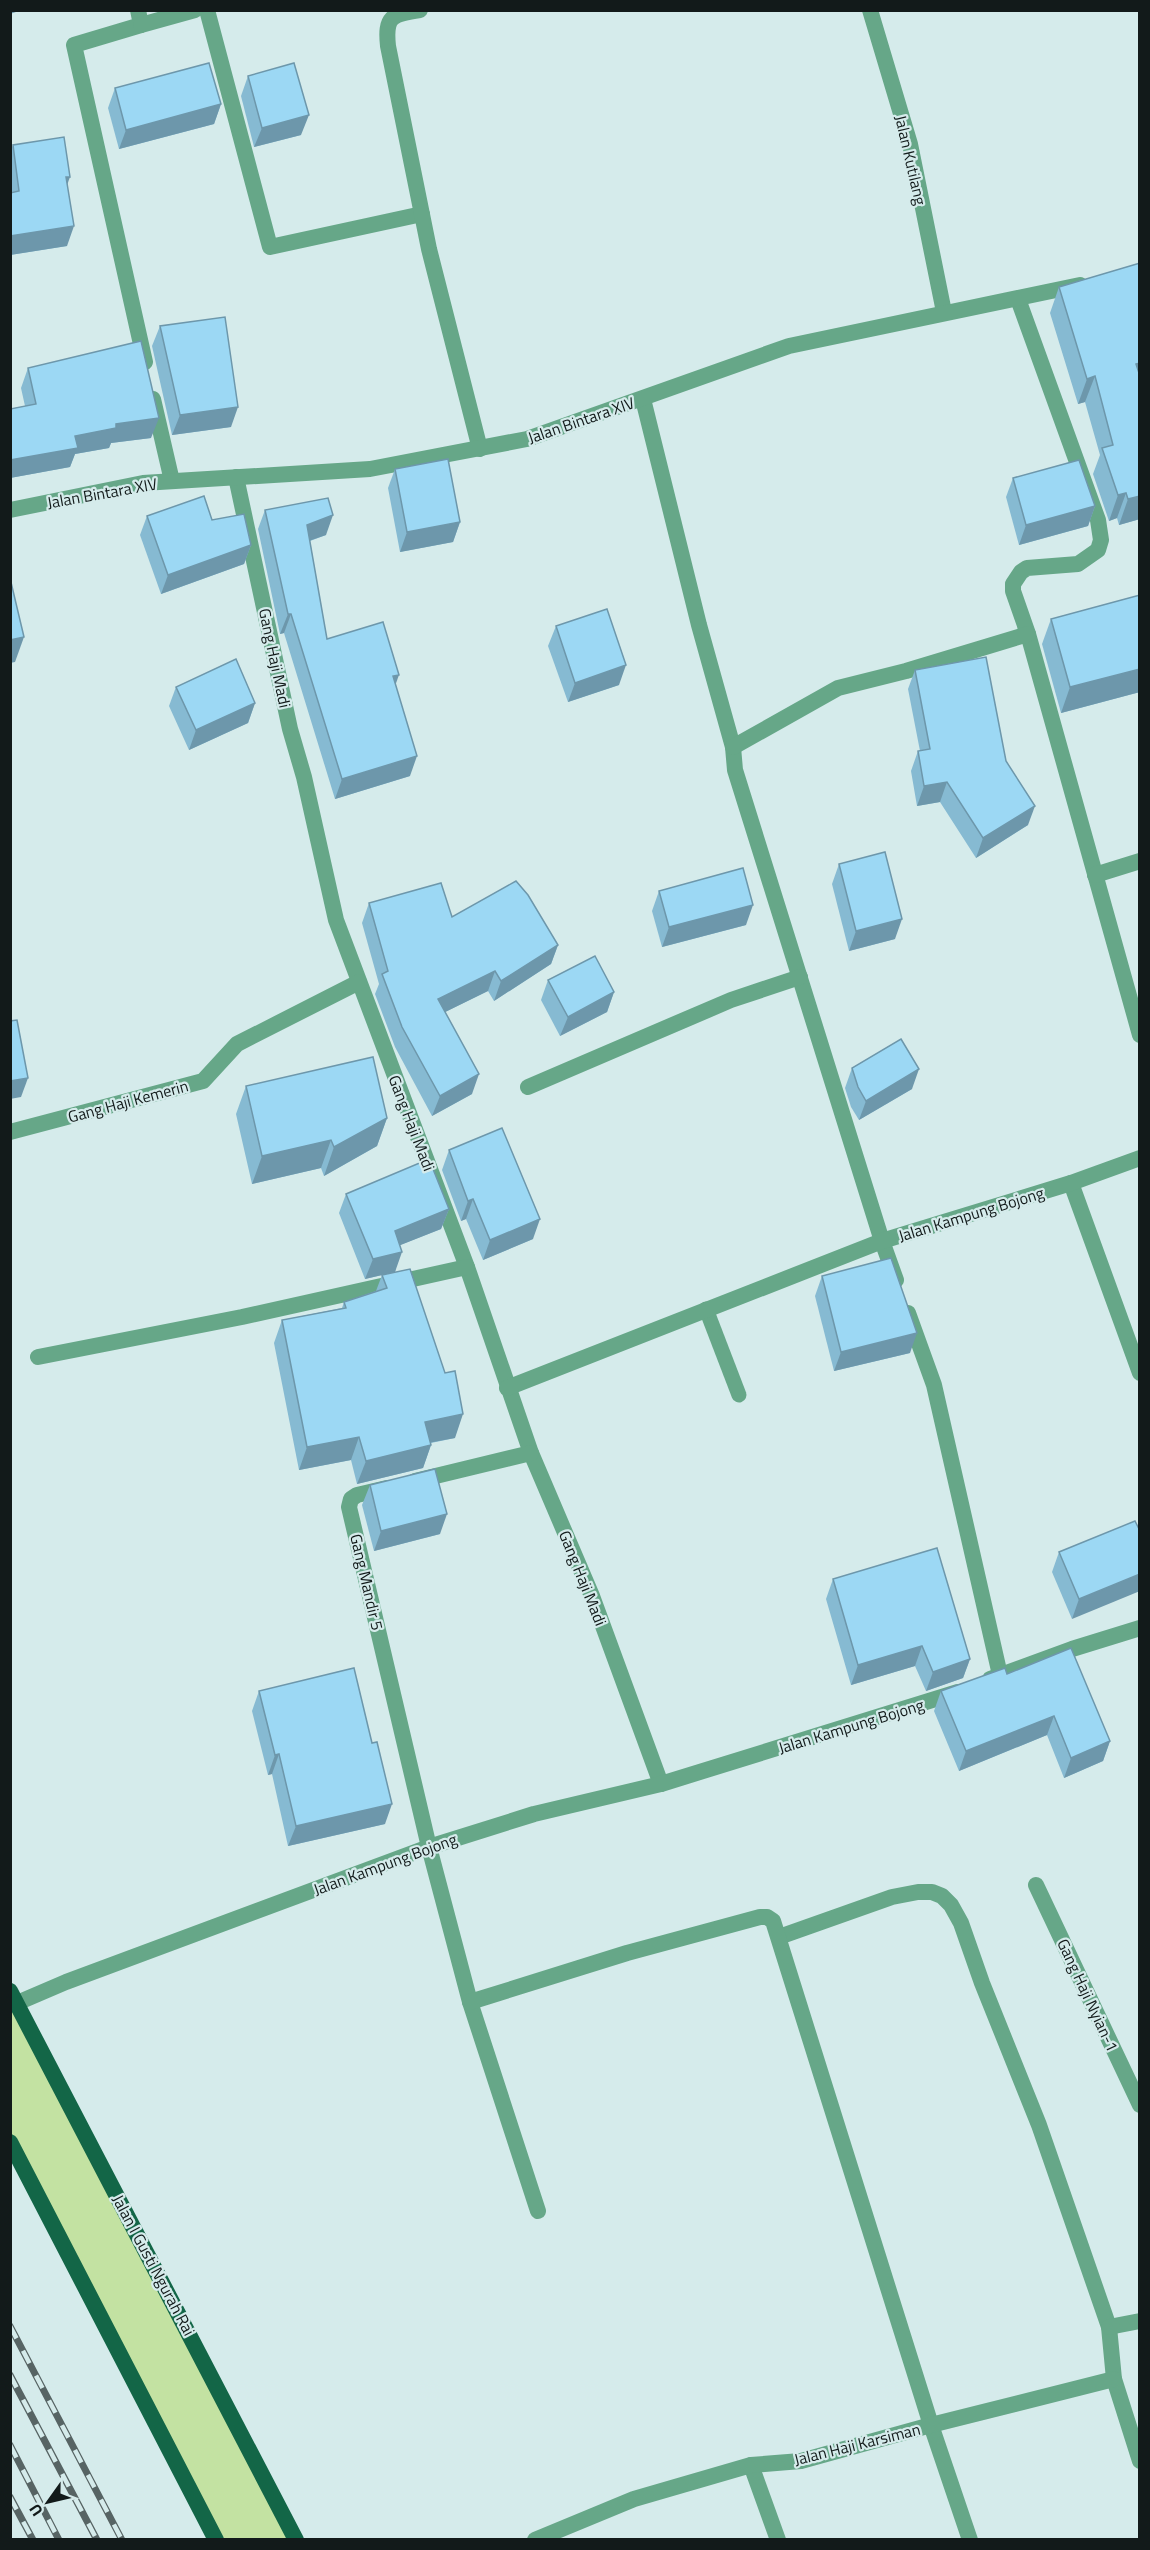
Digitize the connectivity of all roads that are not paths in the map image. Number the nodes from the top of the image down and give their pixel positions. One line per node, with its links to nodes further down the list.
1 (195, 10): 5 (street)
2 (207, 10): 6 (street)
3 (420, 10): 6 (street)
4 (870, 10): 9 (street, Jalan Kutilang)
5 (139, 18): 13 (street)
6 (422, 214): 11 (street)
7 (1097, 280): 8 (street, Jalan Bintara XIV)
8 (1018, 299): 9 (street, Jalan Bintara XIV); 15 (street)
9 (944, 312): 10 (street, Jalan Bintara XIV)
10 (643, 399): 11 (street, Jalan Bintara XIV); 16 (street)
11 (480, 449): 12 (street, Jalan Bintara XIV)
12 (236, 477): 13 (street, Jalan Bintara XIV); 20 (street, Gang Haji Madi)
13 (172, 482): 14 (street, Jalan Bintara XIV)
14 (10, 510)
15 (1028, 634): 16 (street); 18 (street)
16 (733, 747): 19 (street)
17 (1140, 861): 18 (street)
18 (1095, 875): 21 (street)
19 (800, 976): 22 (street); 26 (street)
20 (359, 982): 23 (street, Gang Haji Kemerin); 27 (street, Gang Haji Madi)
21 (1140, 1035)
22 (528, 1087)
23 (10, 1132)
24 (1140, 1158): 25 (street, Jalan Kampung Bojong)
25 (1071, 1183): 26 (street, Jalan Kampung Bojong); 30 (street)
26 (882, 1241): 28 (street); 35 (street, Jalan Kampung Bojong)
27 (466, 1267): 29 (street); 31 (street, Gang Haji Madi)
28 (706, 1309): 31 (street); 32 (lane)
29 (38, 1357)
30 (1140, 1373)
31 (507, 1388): 33 (street, Gang Haji Madi)
32 (740, 1395)
33 (531, 1453): 36 (street, Gang Haji Madi); 37 (street, Gang Mandir 5)
34 (1140, 1628): 35 (street)
35 (1000, 1675): 36 (street, Jalan Kampung Bojong)
36 (661, 1784): 37 (street, Jalan Kampung Bojong)
37 (429, 1847): 40 (street, Jalan Kampung Bojong); 41 (street)
38 (1036, 1885): 42 (street, Gang Haji Nyian-1)
39 (780, 1937): 41 (street); 46 (street); 48 (street)
40 (14, 1997): 52 (main road, Jalan I Gusti Ngurah Rai)
41 (470, 2002): 44 (street)
42 (1140, 2105)
43 (10, 2142): 51 (main road)
44 (538, 2211)
45 (1140, 2321): 46 (street)
46 (1109, 2327): 47 (street)
47 (1114, 2379): 48 (street, Jalan Haji Karsiman); 49 (street)
48 (931, 2425): 50 (street, Jalan Haji Karsiman); 55 (street)
49 (1140, 2461)
50 (751, 2465): 53 (street, Jalan Haji Karsiman); 54 (street)
51 (216, 2540)
52 (296, 2540)
53 (535, 2540)
54 (778, 2540)
55 (970, 2540)

